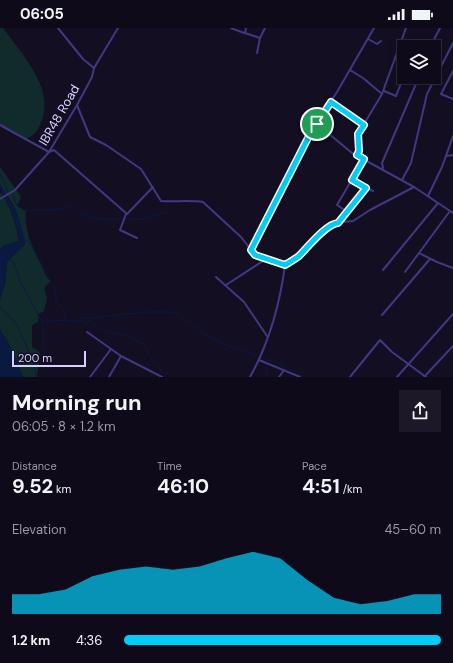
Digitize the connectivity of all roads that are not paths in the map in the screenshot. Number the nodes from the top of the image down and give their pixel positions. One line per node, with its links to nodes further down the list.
1 (58, 28): 20 (street)
2 (118, 28): 20 (street, IBR48 Road)
3 (231, 28): 9 (street)
4 (246, 28): 9 (street)
5 (265, 28): 10 (street)
6 (374, 28): 11 (street)
7 (406, 28): 12 (street)
8 (440, 28): 13 (street)
9 (245, 33): 10 (street)
10 (260, 38): 18 (street)
11 (368, 39): 14 (street); 21 (street)
12 (402, 40)
13 (434, 40)
14 (381, 41)
15 (453, 43): 16 (street)
16 (450, 50): 17 (street); 41 (street)
17 (453, 52)
18 (257, 53)
19 (397, 54): 25 (street)
20 (94, 68): 29 (street, IBR48 Road)
21 (350, 70): 26 (street); 28 (street)
22 (453, 72): 27 (street)
23 (401, 84): 25 (street)
24 (416, 84): 39 (street)
25 (384, 91): 26 (street)
26 (382, 94): 32 (street)
27 (453, 99)
28 (331, 102): 30 (street); 32 (street)
29 (77, 105): 34 (street, IBR48 Road); 42 (street)
30 (317, 124): 35 (street); 54 (street)
31 (0, 125): 34 (street)
32 (364, 125): 35 (street)
33 (453, 136): 37 (street)
34 (49, 152): 47 (street, IBR48 Road); 51 (street)
35 (357, 155): 38 (street)
36 (453, 155): 37 (street)
37 (446, 156): 46 (street)
38 (364, 159): 39 (street); 40 (street)
39 (383, 169): 41 (street)
40 (352, 180): 44 (street); 49 (street)
41 (402, 180): 43 (street)
42 (152, 187): 51 (street); 54 (street)
43 (414, 187): 46 (street); 52 (street)
44 (366, 188): 45 (street); 49 (street)
45 (373, 191)
46 (428, 196): 48 (street)
47 (0, 198)
48 (438, 203): 50 (street); 60 (street)
49 (346, 211): 52 (street)
50 (452, 212): 55 (street)
51 (126, 214): 53 (street)
52 (338, 223): 58 (street)
53 (137, 238)
54 (251, 250): 56 (street)
55 (419, 253): 57 (street); 61 (street)
56 (266, 259): 58 (street); 63 (street)
57 (430, 260): 59 (street); 65 (street)
58 (285, 265): 67 (street)
59 (453, 268)
60 (383, 270)
61 (405, 272)
62 (216, 277): 63 (street)
63 (226, 285): 67 (street)
64 (453, 314): 72 (street)
65 (382, 315)
66 (87, 332): 69 (street)
67 (267, 336): 71 (street)
68 (453, 346): 82 (street)
69 (111, 349): 70 (street); 74 (street)
70 (121, 356): 75 (street); 76 (street)
71 (259, 360): 73 (street); 77 (street)
72 (408, 364): 80 (street); 81 (street); 82 (street)
73 (284, 370): 78 (street); 79 (street)
74 (90, 377)
75 (109, 377)
76 (162, 377)
77 (250, 377)
78 (279, 377)
79 (300, 377)
80 (350, 377)
81 (396, 377)
82 (425, 377)

